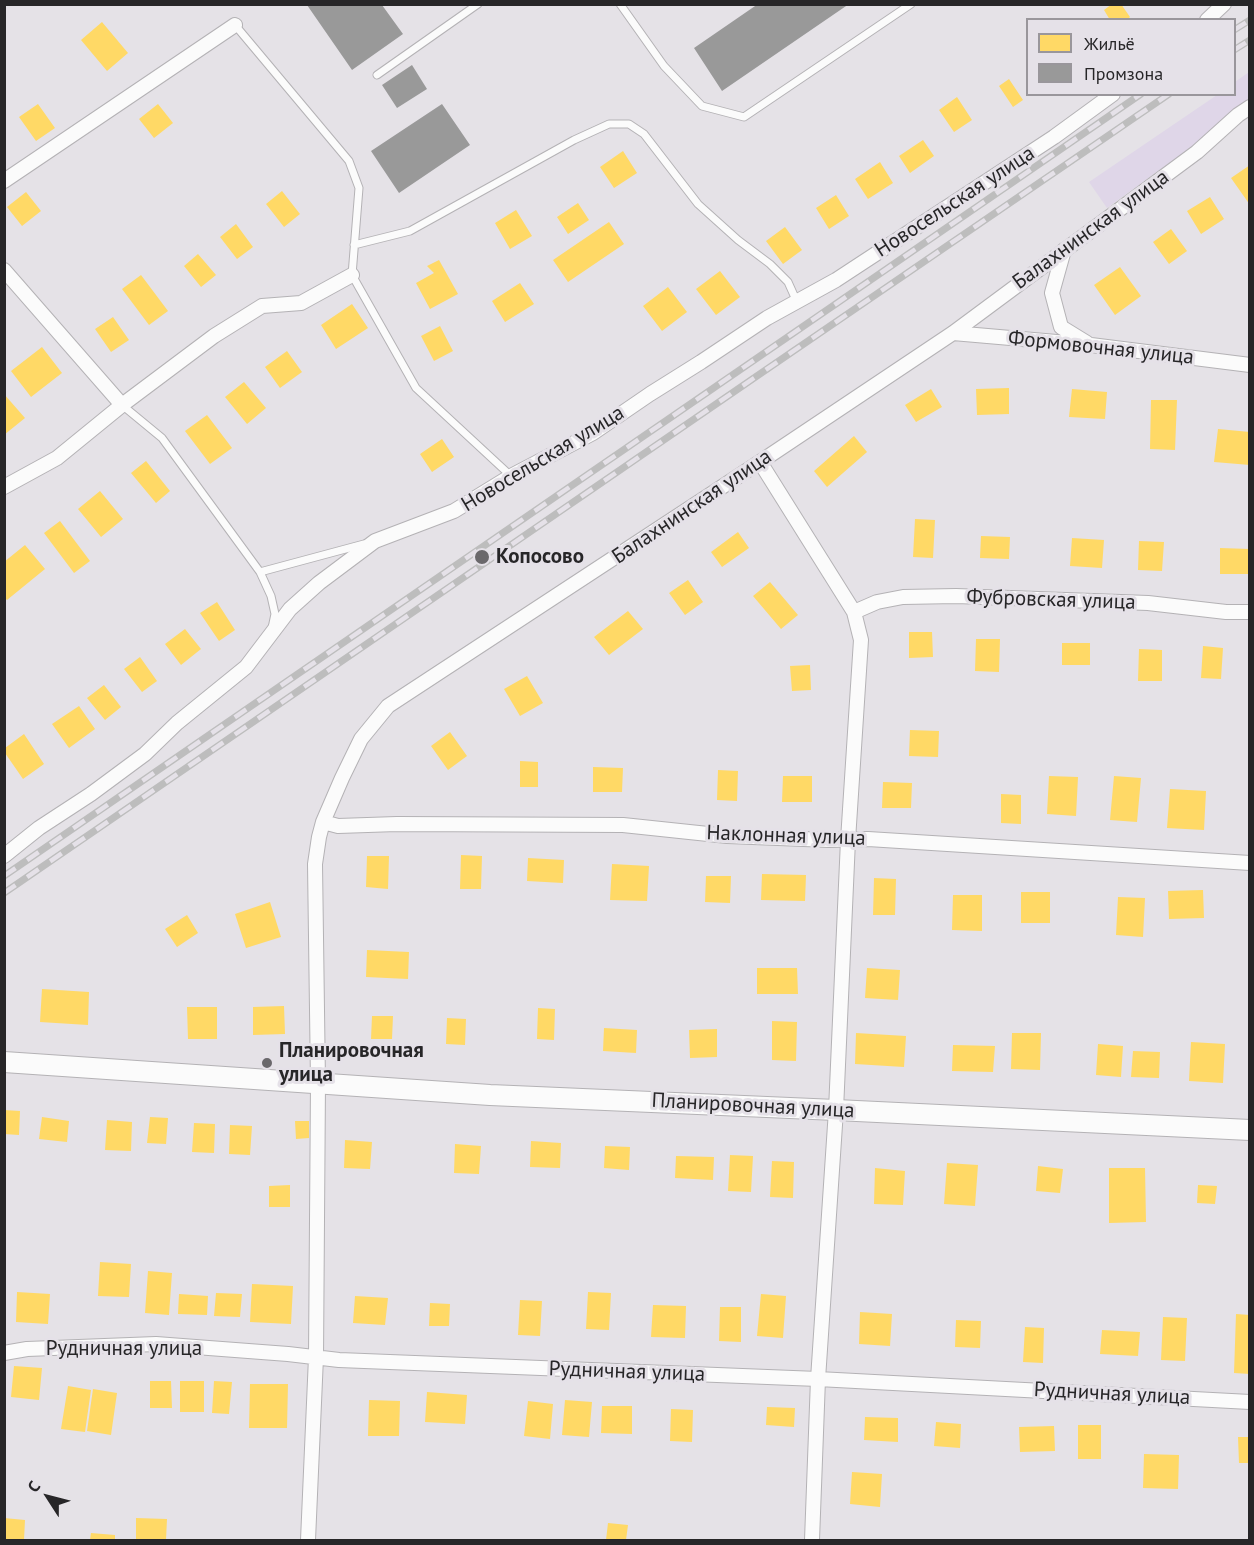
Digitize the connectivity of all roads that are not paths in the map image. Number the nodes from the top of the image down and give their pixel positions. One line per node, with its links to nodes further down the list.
1 (478, 4): 7 (lane)
2 (620, 4): 3 (lane)
3 (911, 4)
4 (1224, 4): 5 (street)
5 (1209, 18)
6 (235, 24): 10 (street); 11 (lane)
7 (377, 75)
8 (1110, 96): 15 (street, Новосельская улица)
9 (1250, 107): 12 (street, Балахнинская улица)
10 (4, 181)
11 (354, 245): 14 (lane); 15 (lane)
12 (1064, 250): 16 (street, Балахнинская улица); 17 (street)
13 (4, 270): 19 (street)
14 (352, 275): 19 (street); 21 (lane)
15 (796, 302): 21 (street, Новосельская улица)
16 (953, 333): 17 (street, Формовочная улица); 20 (street, Балахнинская улица)
17 (1091, 345): 18 (street, Формовочная улица)
18 (1250, 364)
19 (122, 405): 22 (street); 24 (lane)
20 (760, 462): 25 (street); 28 (street, Балахнинская улица)
21 (511, 476): 23 (street, Новосельская улица)
22 (4, 487)
23 (375, 542): 24 (lane); 27 (street, Новосельская улица)
24 (260, 572): 27 (lane)
25 (854, 612): 26 (street, Фубровская улица); 29 (street)
26 (1250, 612)
27 (270, 637): 30 (street, Новосельская улица)
28 (323, 822): 29 (street, Наклонная улица); 33 (street, Балахнинская улица)
29 (848, 840): 31 (street, Наклонная улица); 34 (street)
30 (4, 856)
31 (1250, 862)
32 (4, 1062): 33 (main road, Планировочная улица)
33 (318, 1083): 34 (main road, Планировочная улица); 37 (street, Балахнинская улица)
34 (836, 1110): 35 (main road, Планировочная улица); 38 (street)
35 (1250, 1130)
36 (4, 1353): 37 (street, Рудничная улица)
37 (316, 1357): 38 (street, Рудничная улица); 40 (street, Балахнинская улица)
38 (818, 1379): 39 (street, Рудничная улица); 41 (street)
39 (1250, 1402)
40 (308, 1540)
41 (812, 1540)

